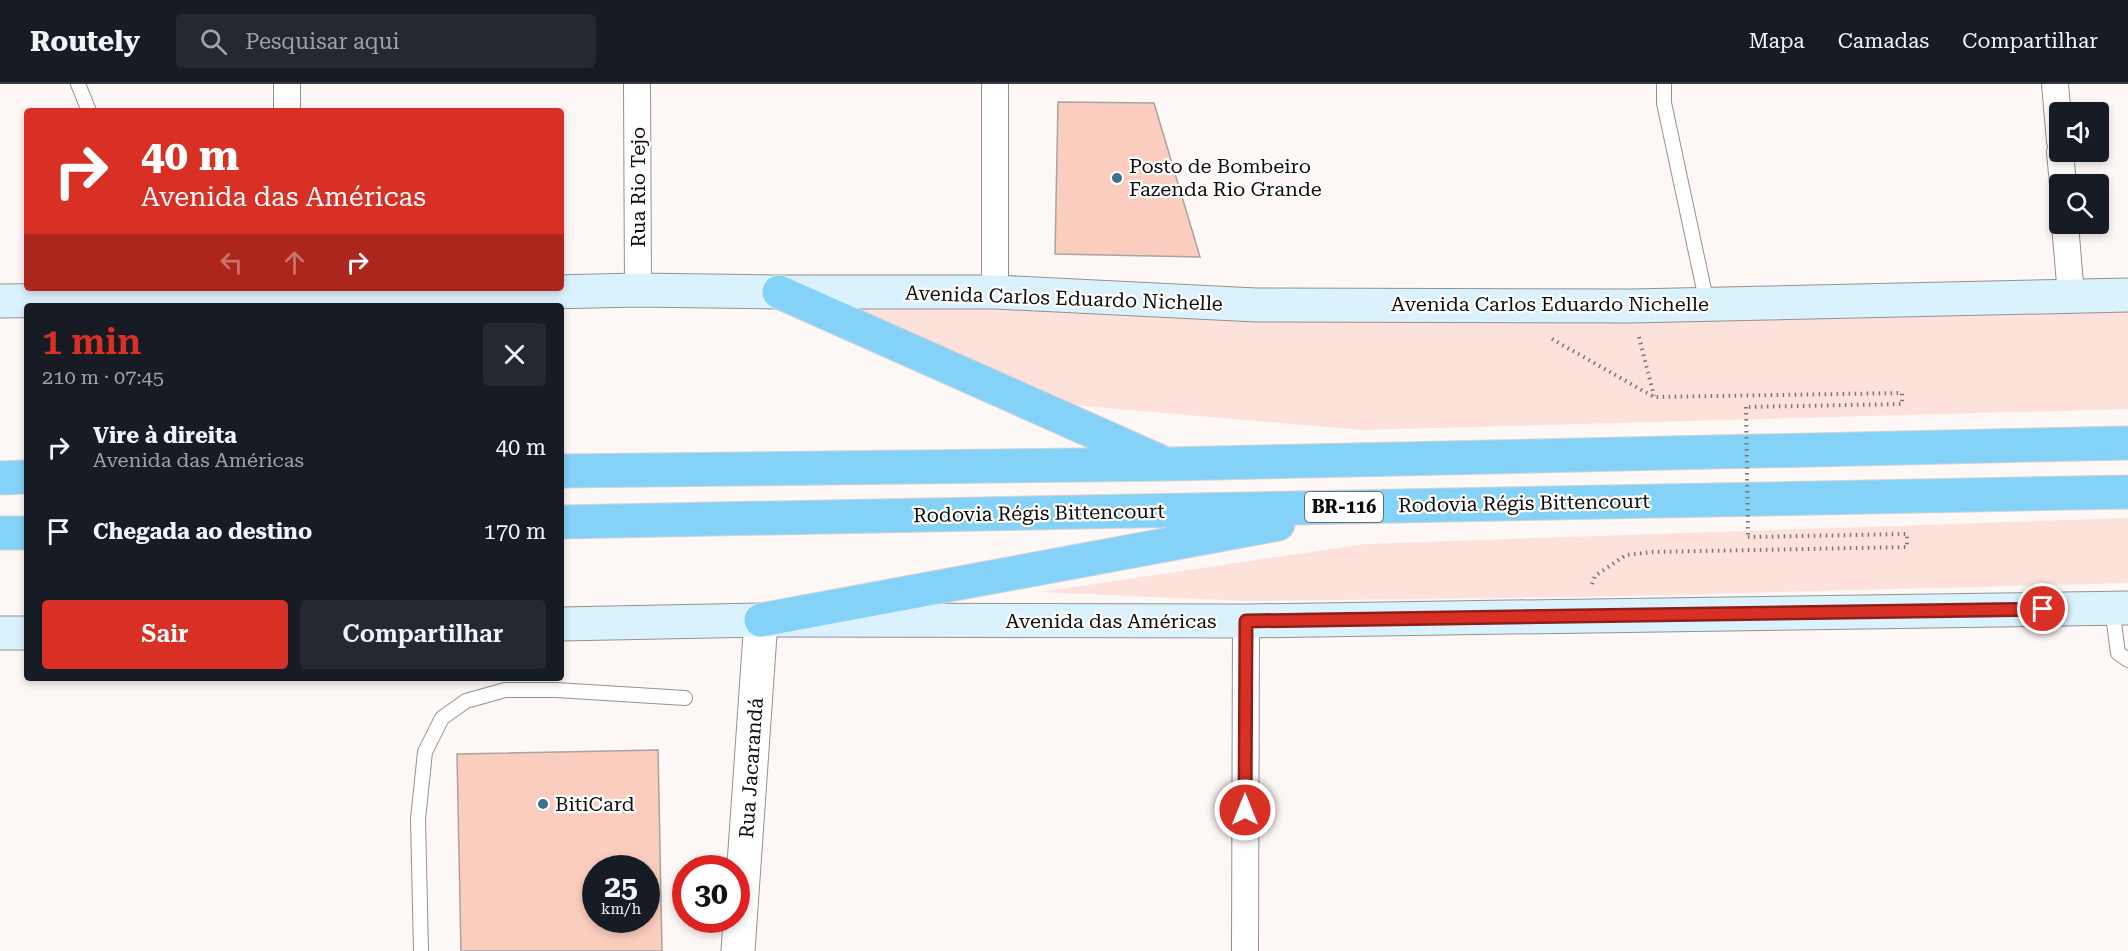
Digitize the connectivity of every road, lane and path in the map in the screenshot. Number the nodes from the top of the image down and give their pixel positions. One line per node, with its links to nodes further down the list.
1 (78, 84): 8 (lane)
2 (287, 84): 9 (street)
3 (638, 84): 11 (street, Rua Rio Tejo)
4 (995, 84): 15 (street)
5 (1664, 84): 20 (lane)
6 (2055, 84): 7 (street)
7 (2057, 102)
8 (88, 108)
9 (287, 108)
10 (2067, 234): 18 (street)
11 (638, 290): 13 (main road, Avenida Carlos Eduardo Nichelle); 14 (main road, Avenida Carlos Eduardo Nichelle)
12 (521, 291): 16 (main road, Avenida Carlos Eduardo Nichelle)
13 (564, 291)
14 (779, 292): 15 (main road, Avenida Carlos Eduardo Nichelle); 25 (highway)
15 (995, 292): 21 (main road, Avenida Carlos Eduardo Nichelle)
16 (287, 293): 19 (main road, Avenida Carlos Eduardo Nichelle)
17 (2128, 295): 18 (main road, Avenida Carlos Eduardo Nichelle)
18 (2071, 296): 20 (main road, Avenida Carlos Eduardo Nichelle)
19 (0, 301)
20 (1707, 304): 21 (main road, Avenida Carlos Eduardo Nichelle)
21 (1632, 306): 23 (path)
22 (1542, 333): 23 (path)
23 (1654, 397): 35 (path, bridge)
24 (2128, 443): 25 (highway)
25 (1167, 464): 26 (highway)
26 (564, 471)
27 (24, 477): 28 (highway)
28 (0, 478)
29 (2128, 492): 30 (highway, Rodovia Régis Bittencourt / BR-116)
30 (1374, 506): 31 (highway, Rodovia Régis Bittencourt / BR-116); 36 (highway)
31 (564, 522)
32 (0, 533): 33 (highway)
33 (24, 533)
34 (2120, 608): 35 (main road, Avenida das Américas); 41 (lane)
35 (1580, 616): 37 (main road, Avenida das Américas)
36 (761, 620): 37 (main road, Avenida das Américas); 38 (main road, Avenida das Américas); 44 (street, Rua Jacarandá)
37 (1246, 621): 45 (street)
38 (564, 624)
39 (0, 633): 40 (main road)
40 (24, 633)
41 (2128, 660)
42 (685, 698): 43 (lane)
43 (421, 951)
44 (738, 951)
45 (1245, 951)

